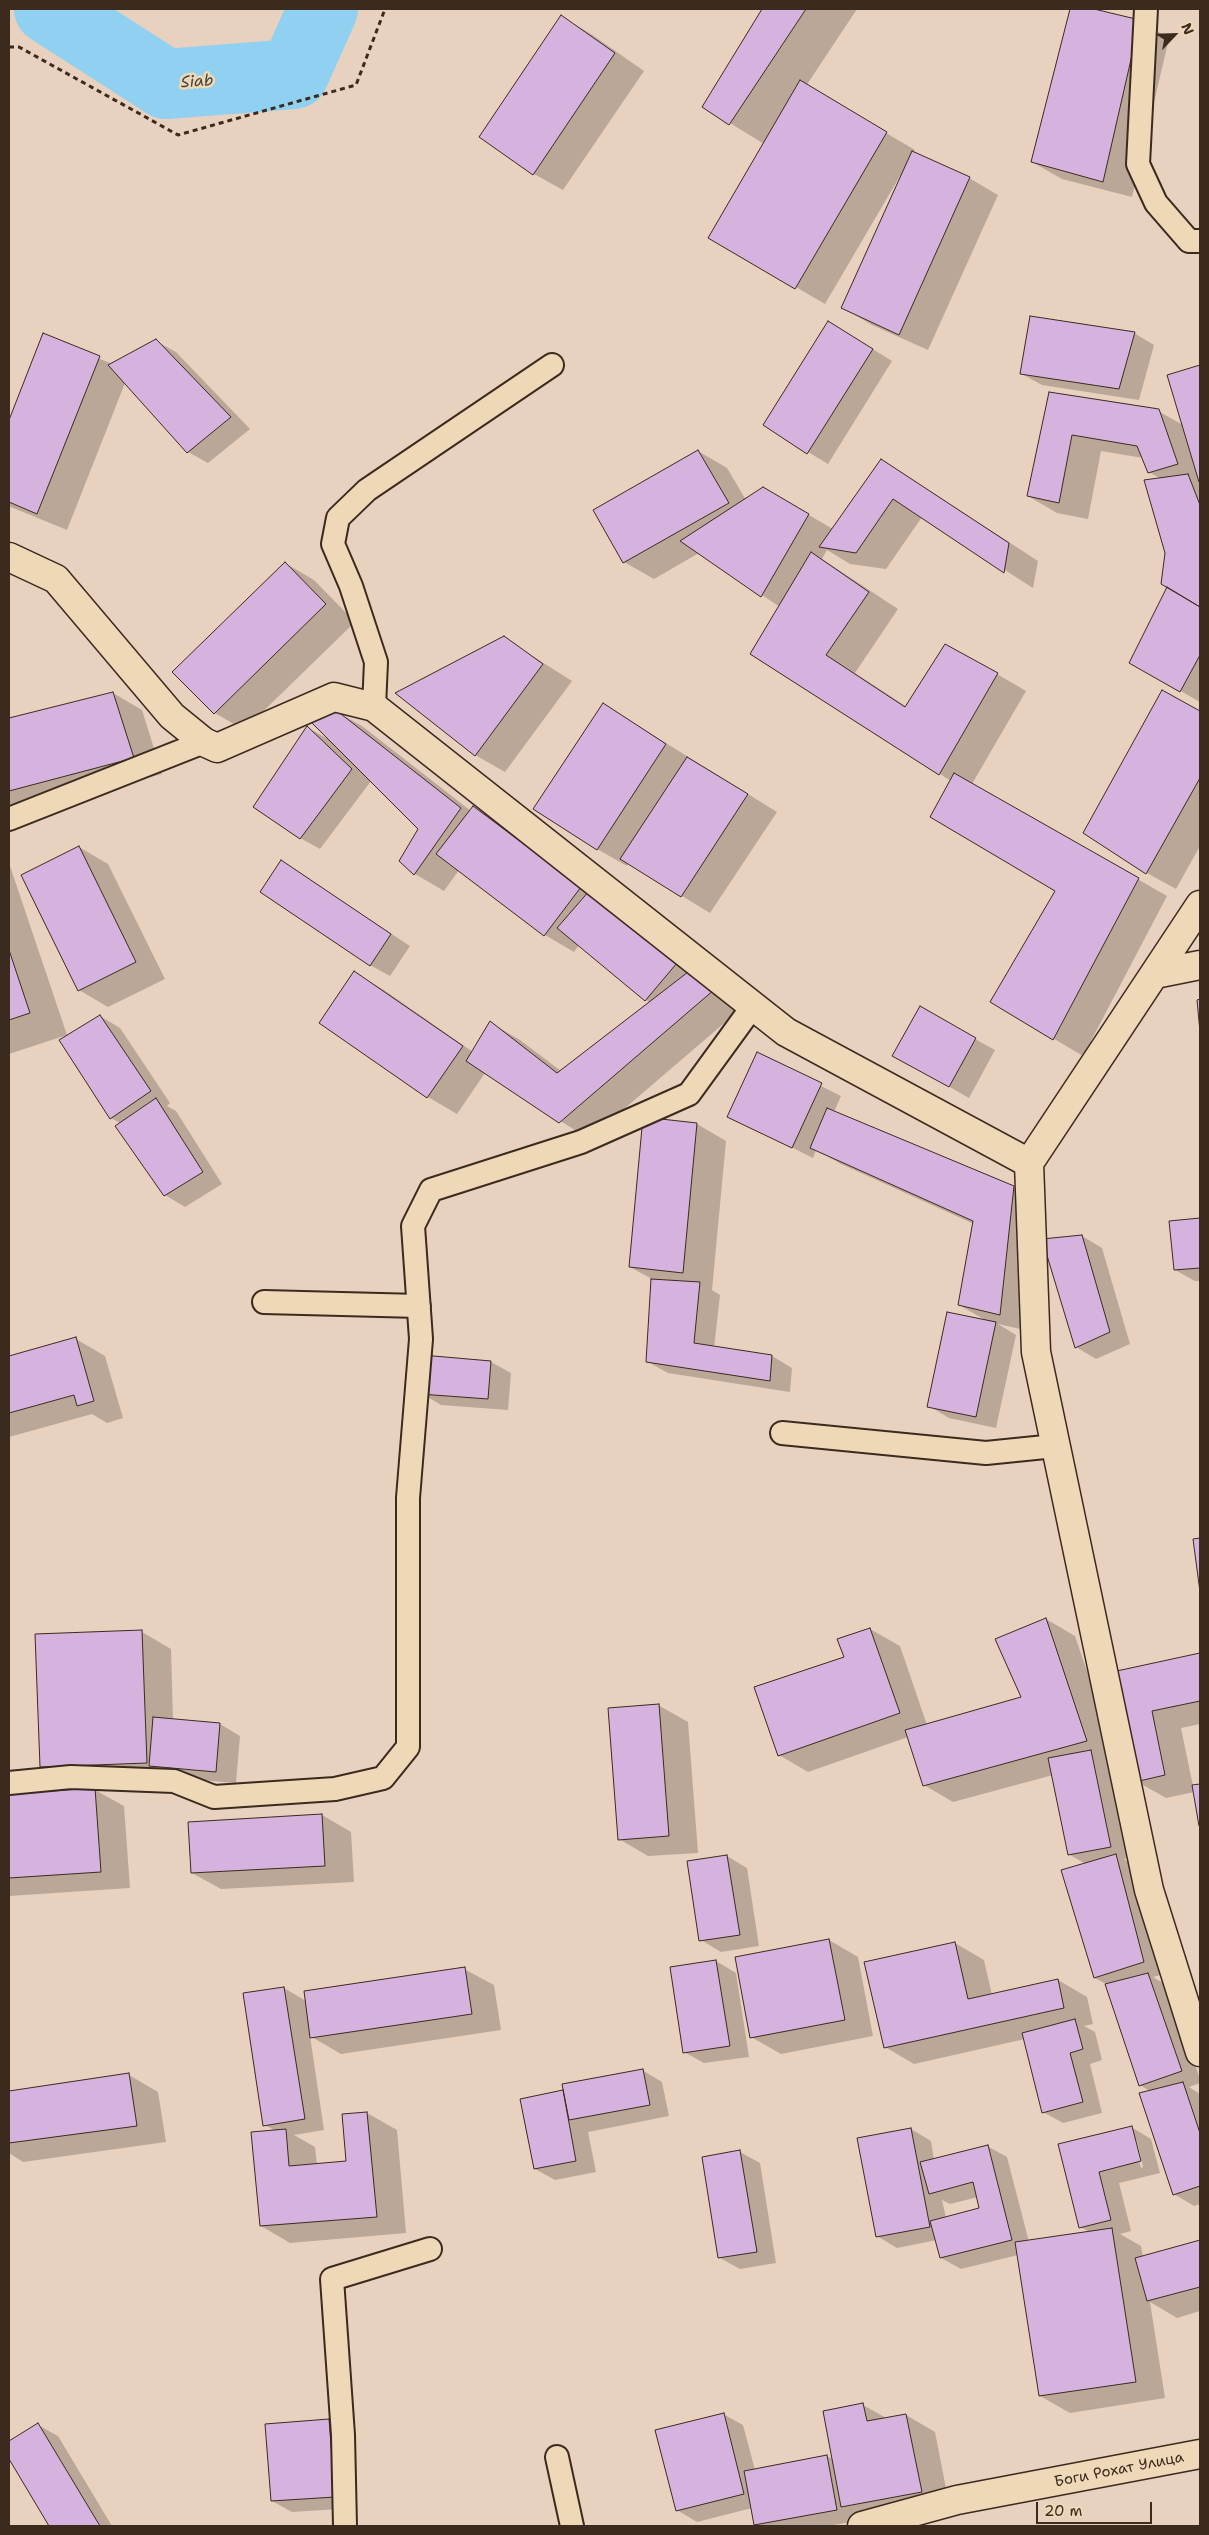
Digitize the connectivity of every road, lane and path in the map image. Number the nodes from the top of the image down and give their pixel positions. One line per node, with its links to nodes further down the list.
1 (386, 9): 3 (path)
2 (1146, 9): 4 (lane)
3 (9, 47)
4 (1200, 241)
5 (552, 365): 7 (lane)
6 (9, 556): 8 (street)
7 (374, 707): 8 (street); 13 (street)
8 (204, 742): 9 (lane)
9 (9, 820)
10 (1200, 905): 12 (street)
11 (1200, 965): 12 (street)
12 (1154, 974): 14 (street)
13 (753, 1006): 14 (street); 16 (lane)
14 (1029, 1163): 18 (street)
15 (264, 1302): 16 (lane)
16 (419, 1306): 19 (lane)
17 (782, 1433): 18 (lane)
18 (1055, 1446): 20 (street)
19 (9, 1783)
20 (1200, 2052)
21 (430, 2249): 24 (lane)
22 (1200, 2454): 26 (street, Боги Рохат Улица)
23 (557, 2458): 25 (lane)
24 (345, 2526)
25 (572, 2526)
26 (862, 2526)

